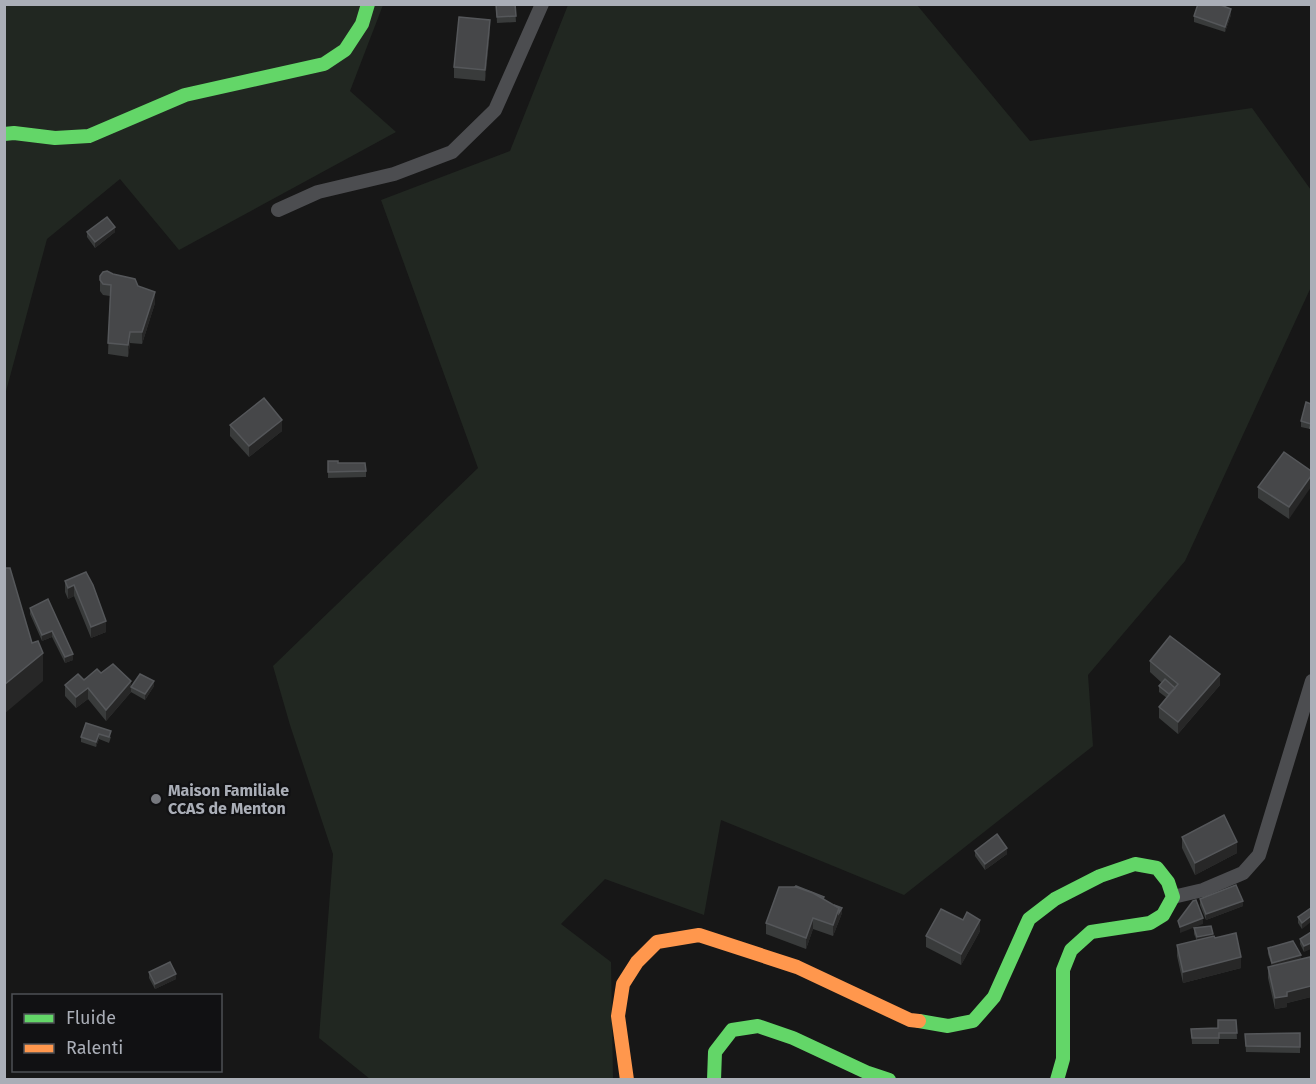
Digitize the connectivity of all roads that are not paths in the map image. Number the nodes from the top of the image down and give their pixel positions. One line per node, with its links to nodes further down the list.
1 (368, 4): 3 (street)
2 (542, 4): 4 (lane)
3 (4, 134)
4 (278, 210)
5 (1311, 681): 6 (lane)
6 (1173, 897): 7 (street); 10 (street)
7 (627, 1080)
8 (714, 1080): 9 (street)
9 (889, 1080)
10 (1057, 1080)

